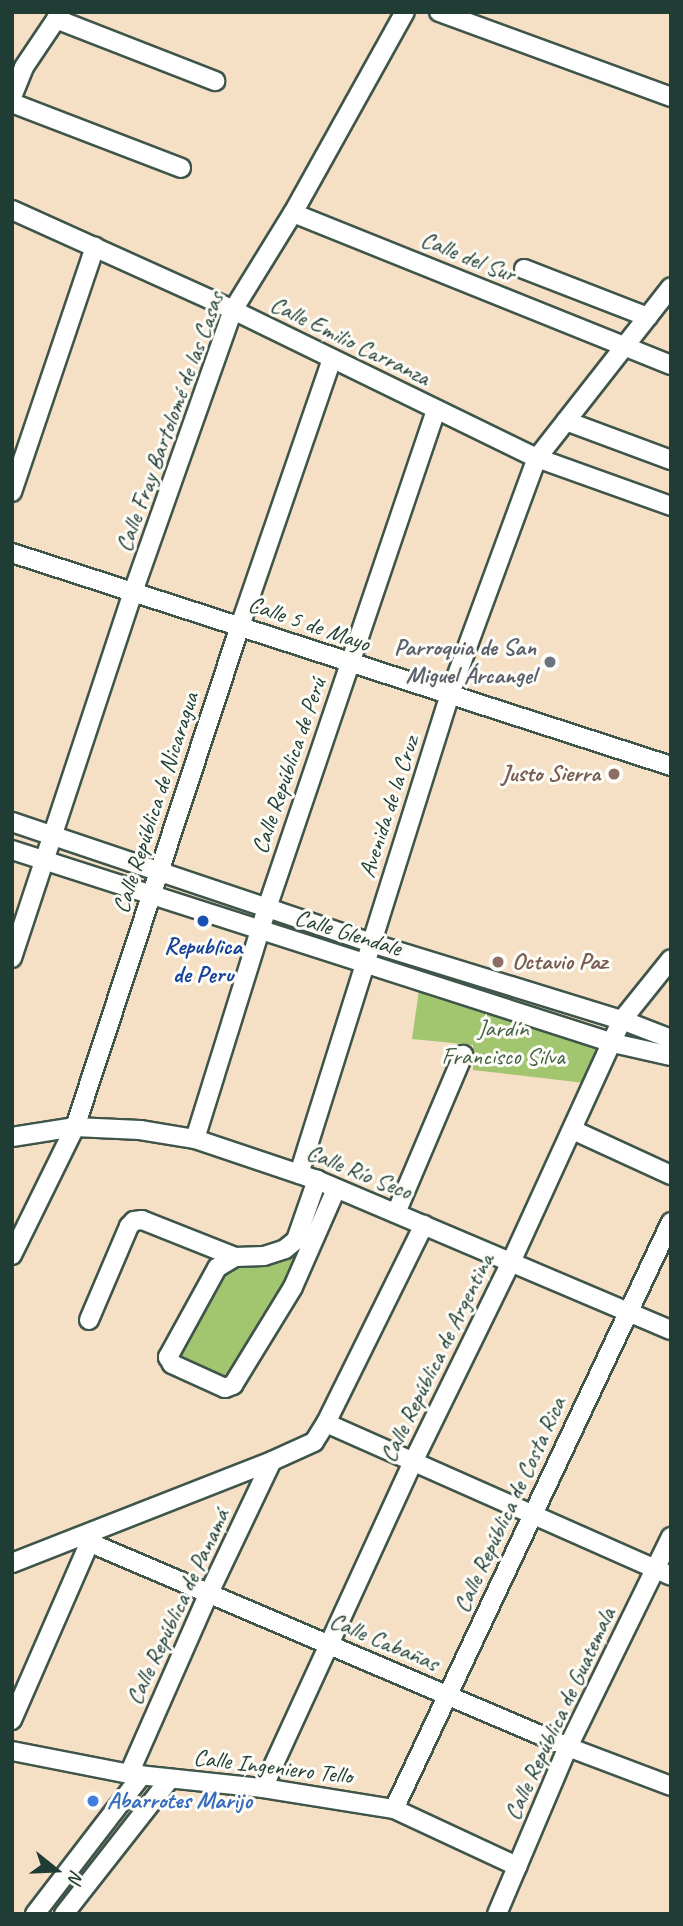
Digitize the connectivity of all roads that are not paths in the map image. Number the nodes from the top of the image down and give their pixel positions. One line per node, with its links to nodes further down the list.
1 (405, 12): 10 (street, Calle Fray Bartolomé de las Casas)
2 (439, 12): 6 (street)
3 (59, 15): 4 (street); 5 (street)
4 (215, 81)
5 (12, 97)
6 (671, 97)
7 (12, 103): 8 (street)
8 (181, 168)
9 (12, 210): 11 (street, Calle Emilio Carranza)
10 (293, 213): 14 (street, Calle Fray Bartolomé de las Casas); 16 (street, Calle del Sur)
11 (95, 247): 14 (street, Calle Emilio Carranza); 23 (street)
12 (524, 269): 15 (street)
13 (669, 291): 15 (street, Avenida de la Cruz)
14 (233, 310): 17 (street, Calle Emilio Carranza); 26 (street, Calle Fray Bartolomé de las Casas)
15 (648, 317): 16 (street, Avenida de la Cruz)
16 (624, 347): 18 (street, Calle del Sur); 20 (street, Avenida de la Cruz)
17 (332, 359): 19 (street, Calle Emilio Carranza); 27 (street, Calle República de Nicaragua)
18 (671, 365)
19 (436, 410): 21 (street, Calle Emilio Carranza); 28 (street, Calle República de Perú)
20 (566, 421): 21 (street, Avenida de la Cruz); 22 (street)
21 (537, 458): 24 (street, Calle Emilio Carranza); 29 (street, Avenida de la Cruz)
22 (671, 460)
23 (12, 492)
24 (671, 506)
25 (12, 552): 26 (street, Calle 5 de Mayo)
26 (133, 592): 27 (street, Calle 5 de Mayo); 32 (street, Calle Fray Bartolomé de las Casas)
27 (240, 626): 28 (street, Calle 5 de Mayo); 35 (street, Calle República de Nicaragua)
28 (350, 664): 29 (street, Calle 5 de Mayo); 37 (street, Calle República de Perú)
29 (450, 694): 30 (street, Calle 5 de Mayo); 39 (street, Avenida de la Cruz)
30 (671, 766)
31 (12, 822): 32 (street, Calle Glendale)
32 (53, 835): 34 (street, Calle Fray Bartolomé de las Casas); 35 (street, Calle Glendale)
33 (12, 850): 34 (street, Calle Glendale)
34 (45, 861): 36 (street, Calle Glendale); 40 (street, Calle Fray Bartolomé de las Casas)
35 (159, 871): 36 (street, Calle República de Nicaragua); 37 (street, Calle Glendale)
36 (151, 896): 38 (street, Calle Glendale); 48 (street, Calle República de Nicaragua)
37 (267, 908): 38 (street, Calle República de Perú); 39 (street, Calle Glendale)
38 (259, 931): 42 (street, Calle Glendale); 51 (street, Calle República de Perú)
39 (371, 943): 42 (street, Avenida de la Cruz); 43 (street, Calle Glendale)
40 (12, 958)
41 (671, 959): 43 (street, Calle República de Argentina)
42 (364, 965): 45 (street, Calle Glendale); 52 (street, Avenida de la Cruz)
43 (622, 1020): 44 (street, Calle Glendale); 45 (street, Calle República de Argentina)
44 (671, 1039)
45 (613, 1043): 47 (street, Calle Glendale); 49 (street, Calle República de Argentina)
46 (463, 1055): 56 (street)
47 (671, 1056)
48 (75, 1127): 50 (street, Calle Río Seco); 51 (street, Calle Río Seco); 60 (street, Calle República de Nicaragua)
49 (572, 1130): 53 (street); 62 (street, Calle República de Argentina)
50 (12, 1137)
51 (195, 1139): 52 (street, Calle Río Seco)
52 (299, 1174): 54 (street, Calle Río Seco)
53 (671, 1175)
54 (317, 1180): 55 (street, Calle Río Seco); 59 (street)
55 (336, 1189): 56 (street, Calle Río Seco); 59 (street)
56 (396, 1213): 58 (street, Calle Río Seco)
57 (671, 1222): 63 (street, Calle República de Costa Rica)
58 (424, 1225): 62 (street, Calle Río Seco); 66 (street, Calle República de Panamá)
59 (303, 1244): 61 (street); 61 (street)
60 (12, 1255)
61 (235, 1256): 64 (street)
62 (511, 1262): 63 (street, Calle Río Seco); 68 (street, Calle República de Argentina)
63 (629, 1312): 65 (street, Calle Río Seco); 69 (street, Calle República de Costa Rica)
64 (89, 1320)
65 (671, 1331)
66 (326, 1423): 67 (street, Calle República de Panamá); 68 (street)
67 (272, 1461): 70 (street, Calle República de Panamá); 74 (street, Calle República de Panamá)
68 (413, 1462): 69 (street); 75 (street, Calle República de Argentina)
69 (532, 1513): 73 (street); 76 (street, Calle República de Costa Rica)
70 (88, 1537): 72 (street, Calle República de Panamá); 74 (street, Calle Cabañas); 77 (street)
71 (671, 1537): 73 (street, Calle República de Guatemala)
72 (12, 1563)
73 (663, 1573): 78 (street, Calle República de Guatemala)
74 (209, 1593): 75 (street, Calle Cabañas); 80 (street, Calle República de Panamá)
75 (331, 1645): 76 (street, Calle Cabañas); 83 (street, Calle República de Argentina)
76 (447, 1696): 78 (street, Calle Cabañas); 84 (street, Calle República de Costa Rica)
77 (12, 1720)
78 (568, 1747): 82 (street, Calle Cabañas); 87 (street, Calle República de Guatemala)
79 (12, 1751): 80 (street, Calle Ingeniero Tello)
80 (136, 1774): 81 (street, Calle Ingeniero Tello); 85 (street, Calle República de Panamá)
81 (170, 1779): 83 (street, Calle Ingeniero Tello); 86 (street)
82 (671, 1786)
83 (263, 1788): 84 (street, Calle Ingeniero Tello)
84 (394, 1809): 87 (street, Calle Ingeniero Tello)
85 (93, 1839): 86 (street); 88 (street, Calle República de Panamá)
86 (111, 1855): 89 (street)
87 (517, 1866): 90 (street, Calle República de Guatemala)
88 (38, 1913)
89 (64, 1914)
90 (497, 1914)

